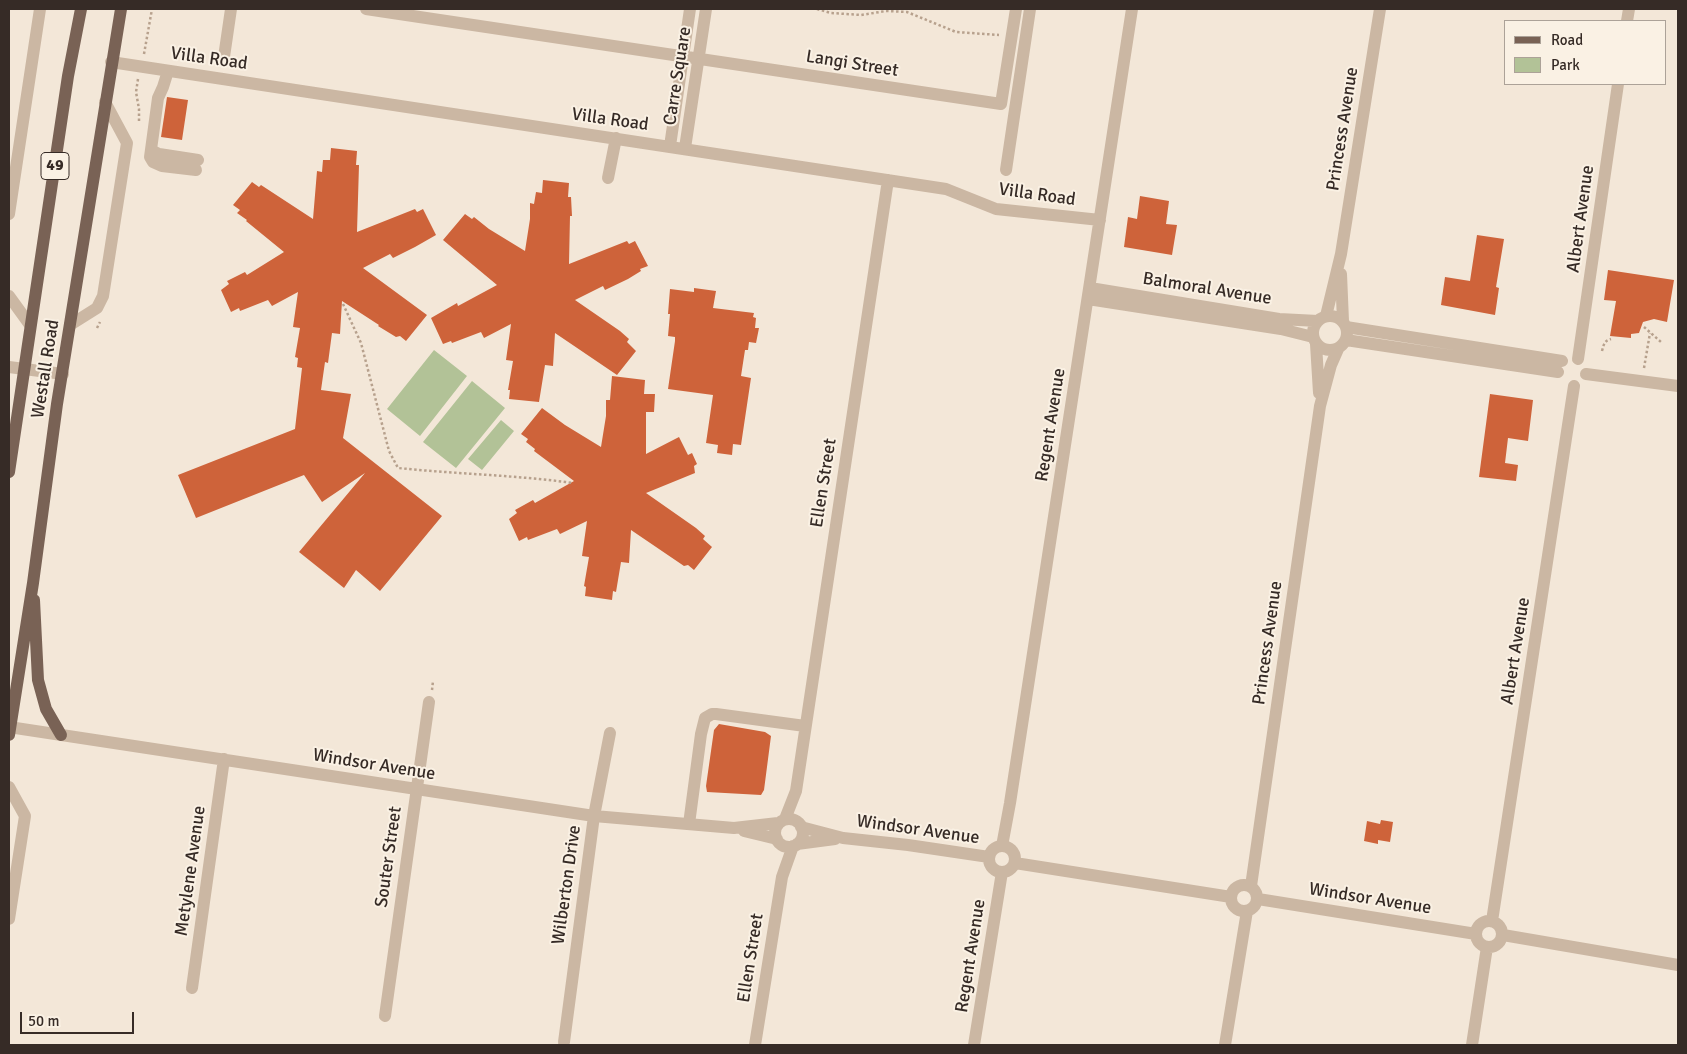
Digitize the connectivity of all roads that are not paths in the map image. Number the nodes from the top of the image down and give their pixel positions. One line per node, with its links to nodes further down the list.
1 (40, 9): 26 (street)
2 (81, 9): 32 (main road, Westall Road / 49)
3 (121, 9): 15 (main road, Westall Road / 49)
4 (231, 9): 13 (street)
5 (366, 9): 12 (street, Langi Street)
6 (690, 9): 12 (street, Carre Square)
7 (706, 9): 14 (street, Carre Square)
8 (1016, 9): 14 (street, Langi Street)
9 (1030, 9): 23 (street)
10 (1132, 9): 27 (street, Regent Avenue)
11 (1380, 9): 28 (street, Princess Avenue)
12 (683, 56): 14 (street, Langi Street); 20 (street, Carre Square)
13 (224, 57)
14 (698, 58): 21 (street, Carre Square)
15 (111, 62): 16 (street, Villa Road); 18 (main road, Westall Road / 49)
16 (168, 71): 19 (street, Villa Road); 22 (street)
17 (1618, 85): 37 (street, Albert Avenue)
18 (105, 102): 34 (main road, Westall Road / 49); 34 (street)
19 (616, 138): 20 (street, Villa Road); 24 (street)
20 (670, 146): 21 (street, Villa Road)
21 (685, 148): 25 (street, Villa Road)
22 (197, 165)
23 (1006, 170)
24 (608, 178)
25 (888, 180): 27 (street, Villa Road); 50 (street, Ellen Street)
26 (9, 214)
27 (1100, 220): 29 (street, Regent Avenue)
28 (1341, 254): 31 (street, Princess Avenue); 33 (street, Princess Avenue)
29 (1089, 294): 31 (street, Balmoral Avenue); 35 (street, Balmoral Avenue); 66 (street, Regent Avenue)
30 (9, 296): 32 (street)
31 (1322, 318): 33 (street); 35 (street)
32 (30, 324): 40 (main road, Westall Road / 49)
33 (1345, 324): 36 (street); 39 (street)
34 (70, 325): 41 (main road, Westall Road / 49)
35 (1315, 341): 36 (street); 45 (street, Princess Avenue)
36 (1342, 345): 39 (street); 45 (street, Princess Avenue)
37 (1578, 359): 39 (street); 42 (street)
38 (9, 367): 40 (street)
39 (1560, 367): 43 (street)
40 (23, 370): 41 (street); 46 (main road, Westall Road / 49)
41 (62, 374): 48 (main road, Westall Road / 49)
42 (1586, 374): 43 (street); 44 (street)
43 (1574, 386): 76 (street, Albert Avenue)
44 (1678, 386)
45 (1320, 406): 71 (street, Princess Avenue)
46 (14, 416): 47 (main road, Westall Road / 49)
47 (9, 472)
48 (33, 583): 51 (main road, Westall Road / 49); 53 (main road)
49 (429, 702): 56 (street, Souter Street)
50 (805, 726): 57 (street, Ellen Street); 60 (street)
51 (9, 730): 53 (street, Windsor Avenue)
52 (610, 733): 58 (street, Wilberton Drive)
53 (60, 735): 54 (street, Windsor Avenue)
54 (224, 759): 56 (street, Windsor Avenue); 81 (street, Metylene Avenue)
55 (9, 787): 75 (street)
56 (416, 789): 58 (street, Windsor Avenue); 82 (street, Souter Street)
57 (796, 791): 59 (street, Ellen Street); 61 (street, Ellen Street)
58 (594, 816): 60 (street, Windsor Avenue); 83 (street, Wilberton Drive)
59 (782, 821): 61 (street); 62 (street, Windsor Avenue); 64 (street)
60 (689, 824): 62 (street, Windsor Avenue)
61 (800, 825): 63 (street, Windsor Avenue); 65 (street)
62 (734, 828): 64 (street, Windsor Avenue)
63 (843, 838): 65 (street, Windsor Avenue); 67 (street, Windsor Avenue)
64 (778, 841): 65 (street); 70 (street, Ellen Street)
65 (795, 845): 70 (street, Ellen Street)
66 (1002, 846): 67 (street); 68 (street)
67 (989, 858): 69 (street)
68 (1015, 863): 69 (street); 72 (street)
69 (1002, 872): 85 (street, Regent Avenue)
70 (782, 877): 84 (street, Ellen Street)
71 (1251, 886): 72 (street); 73 (street)
72 (1231, 897): 74 (street)
73 (1258, 899): 74 (street); 77 (street, Windsor Avenue)
74 (1247, 911): 86 (street)
75 (9, 919)
76 (1492, 921): 77 (street); 78 (street)
77 (1476, 934): 79 (street)
78 (1503, 935): 79 (street); 80 (street)
79 (1487, 947): 87 (street)
80 (1678, 965)
81 (192, 988)
82 (385, 1016)
83 (564, 1042)
84 (755, 1045)
85 (974, 1045)
86 (1225, 1045)
87 (1472, 1045)

